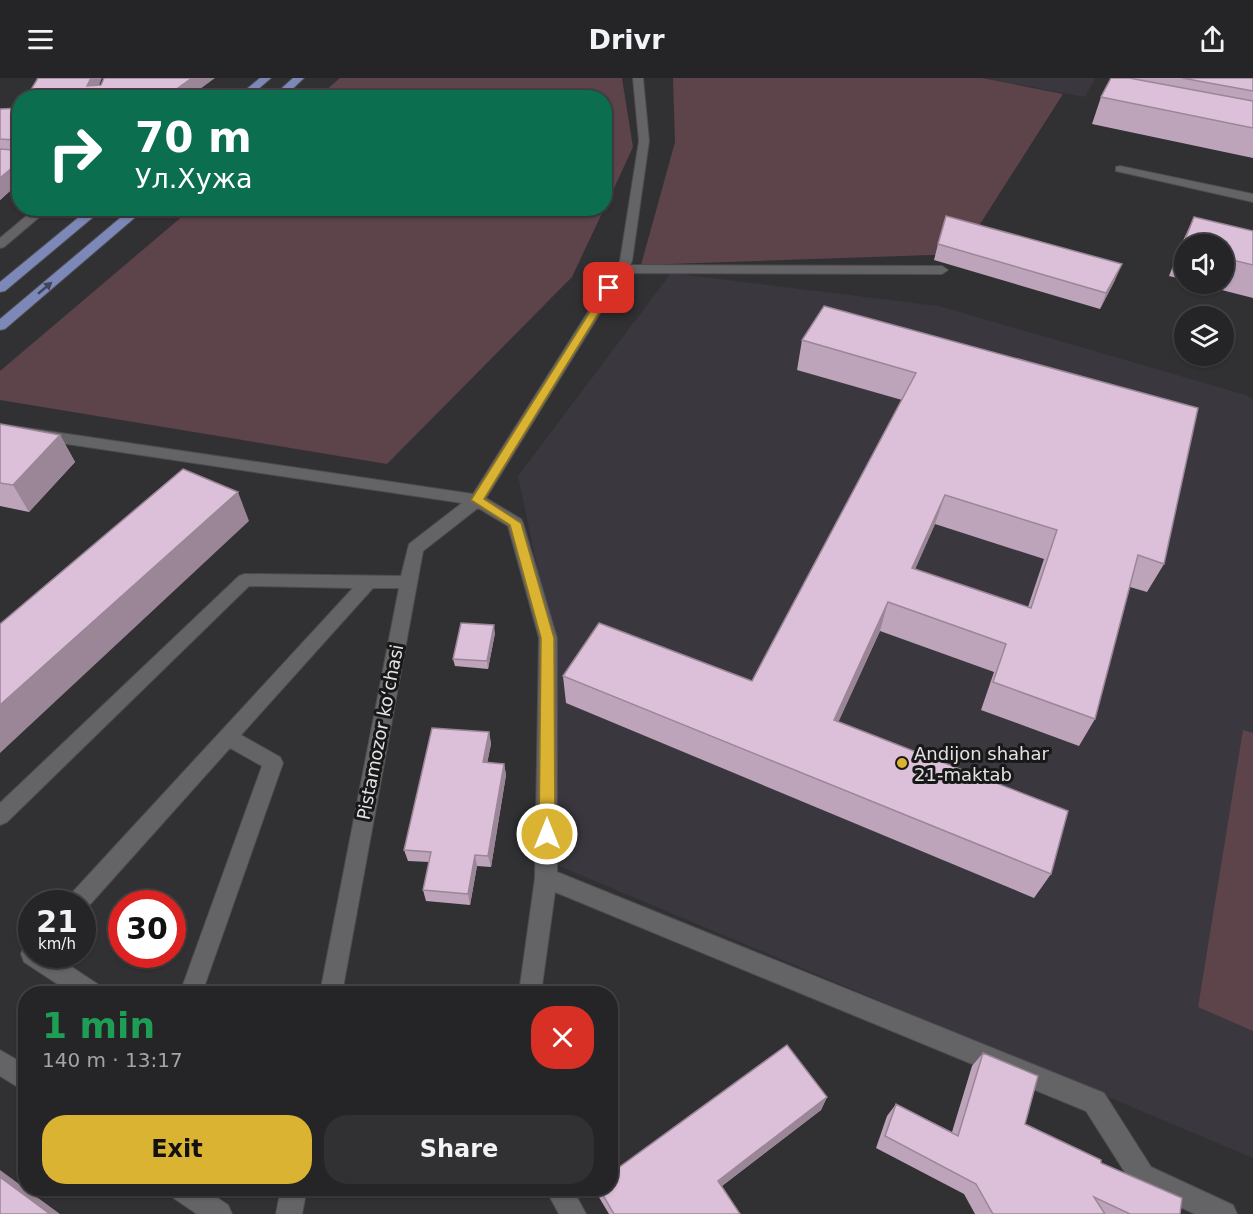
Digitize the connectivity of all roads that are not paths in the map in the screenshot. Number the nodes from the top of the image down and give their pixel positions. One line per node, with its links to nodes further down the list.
1 (266, 78): 4 (main road)
2 (299, 78): 5 (main road)
3 (638, 78): 12 (street)
4 (251, 90)
5 (285, 90)
6 (1120, 170): 7 (street)
7 (1253, 198)
8 (35, 216): 11 (street)
9 (88, 216): 14 (main road)
10 (131, 216): 15 (main road, one-way to 10)
11 (0, 244)
12 (621, 269): 13 (street); 17 (street)
13 (942, 270)
14 (0, 288)
15 (0, 326)
16 (0, 429): 17 (street)
17 (477, 500): 19 (street, Pistamozor koʻchasi); 22 (street)
18 (369, 581): 19 (street); 20 (street); 21 (street)
19 (408, 582): 27 (street, Pistamozor koʻchasi)
20 (228, 737): 23 (street); 26 (street)
21 (0, 816)
22 (546, 878): 28 (street); 37 (street)
23 (89, 890)
24 (53, 968): 25 (street)
25 (80, 986)
26 (193, 986)
27 (332, 986)
28 (531, 986)
29 (0, 1062): 30 (street)
30 (18, 1074)
31 (193, 1196): 34 (street)
32 (293, 1196): 35 (street)
33 (563, 1196): 36 (street)
34 (219, 1214)
35 (290, 1214)
36 (573, 1214)
37 (1224, 1214)

